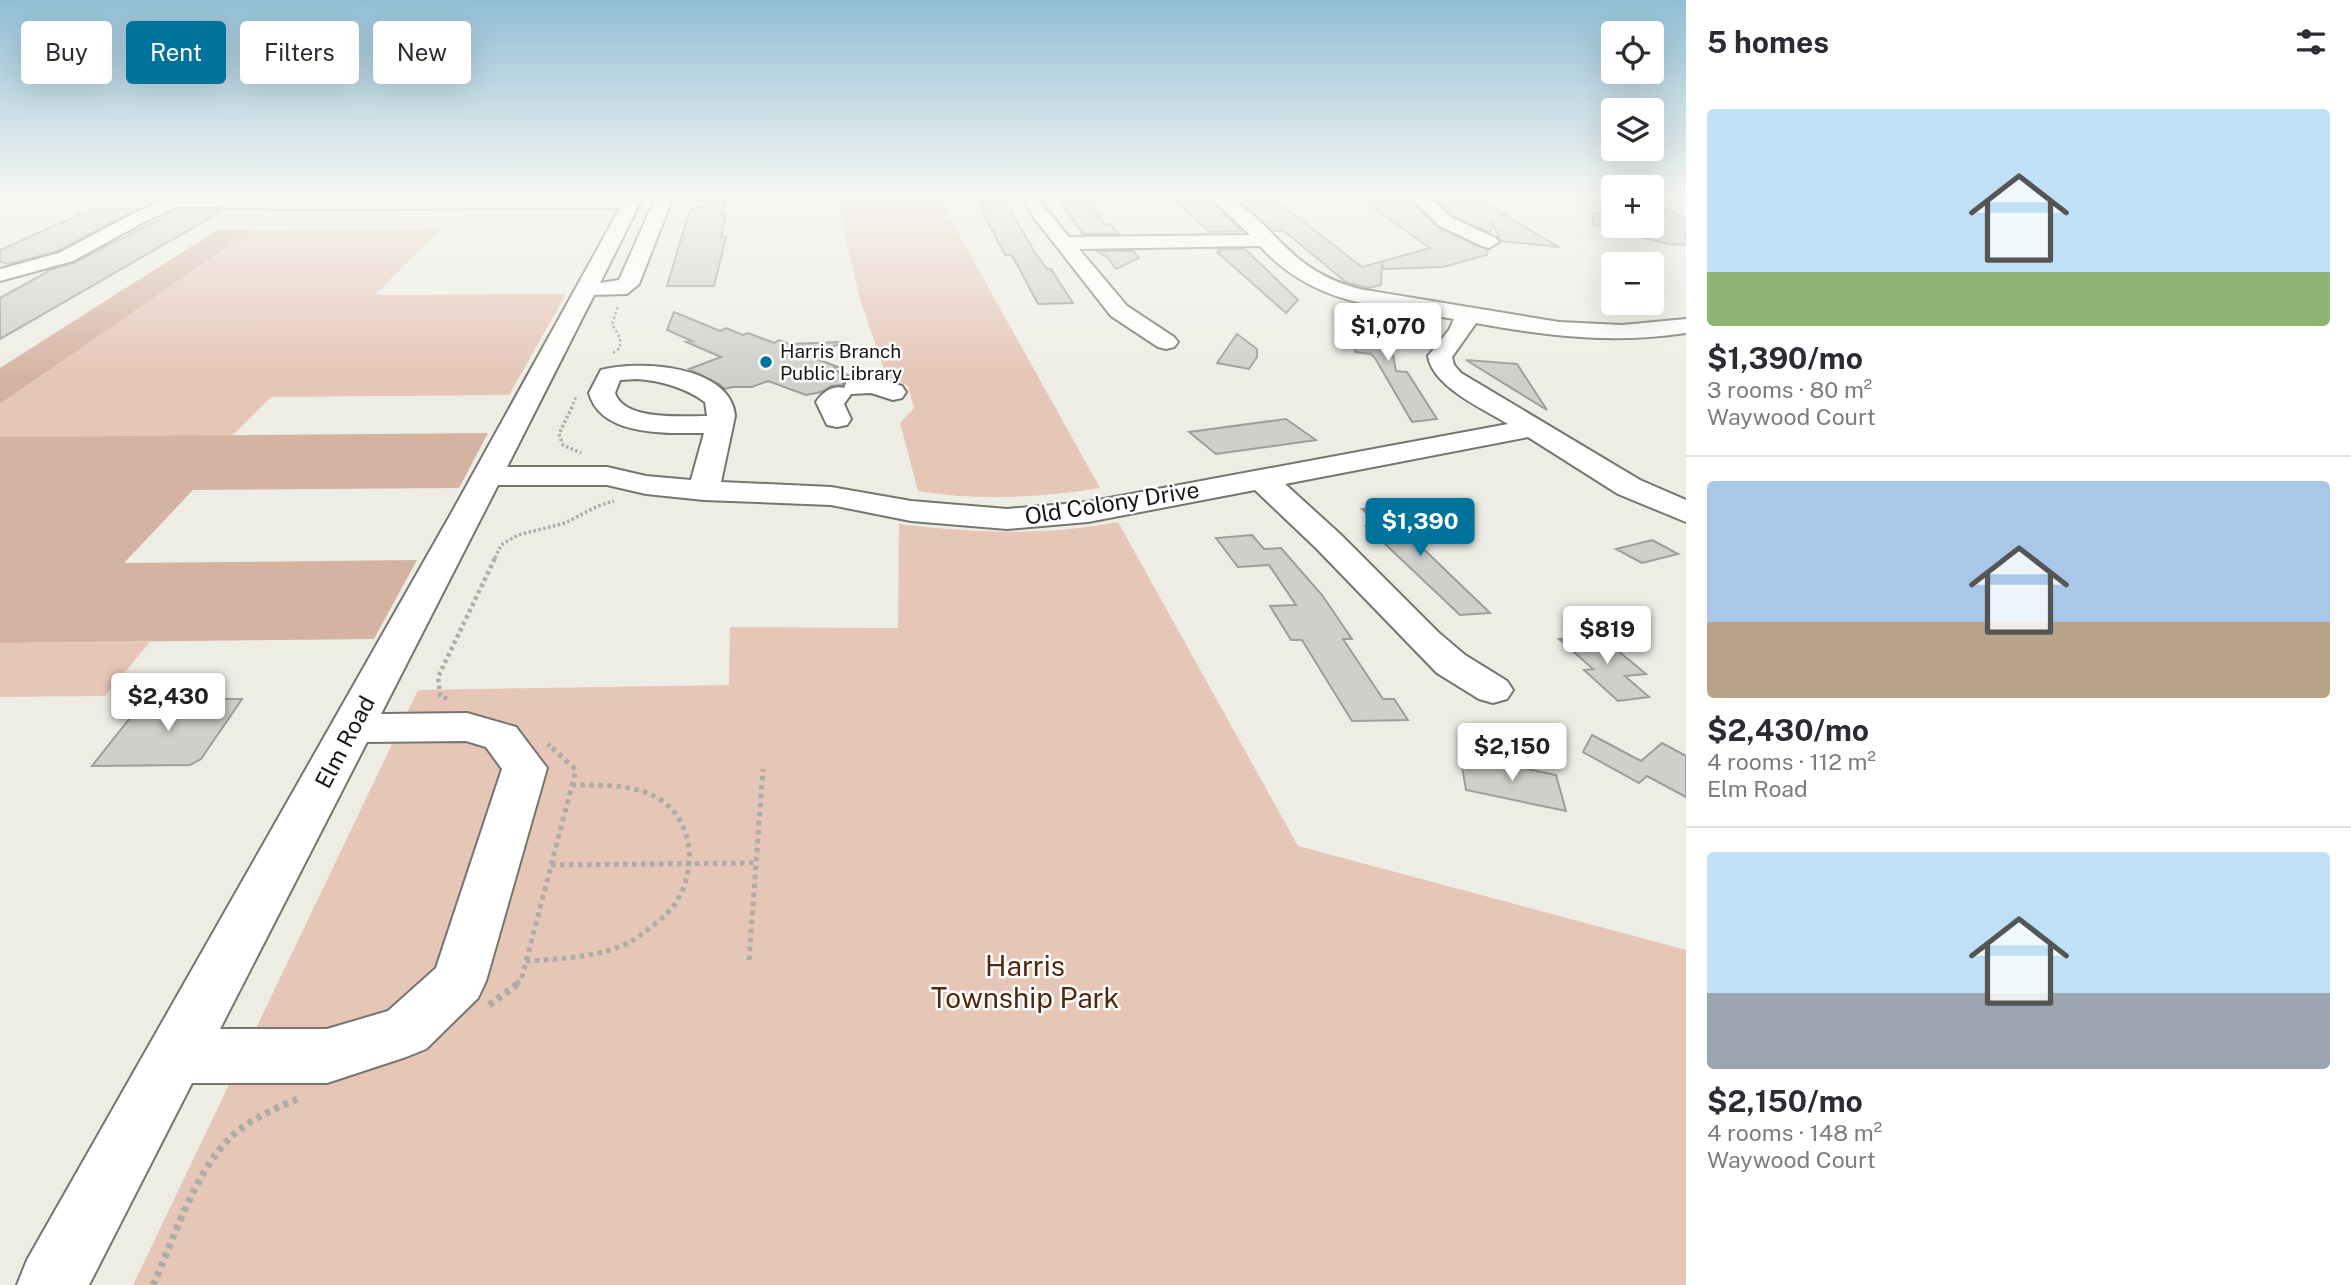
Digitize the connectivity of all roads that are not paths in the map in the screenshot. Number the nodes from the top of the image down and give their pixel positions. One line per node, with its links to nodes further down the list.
1 (66, 257): 5 (street)
2 (606, 257): 14 (street, Elm Road)
3 (1075, 257): 8 (street)
4 (1286, 257): 6 (street)
5 (0, 275)
6 (1468, 314): 7 (street); 12 (street)
7 (1686, 326)
8 (1166, 342)
9 (893, 392): 10 (street)
10 (844, 400)
11 (719, 424): 15 (street)
12 (1532, 428): 13 (street, Old Colony Drive); 16 (street)
13 (1260, 478): 15 (street, Old Colony Drive); 17 (street)
14 (483, 484): 15 (street, Old Colony Drive); 18 (street, Elm Road)
15 (704, 491)
16 (1686, 512)
17 (1493, 690)
18 (352, 728): 19 (street, Elm Road); 19 (street)
19 (176, 1056): 20 (street, Elm Road)
20 (52, 1285)

